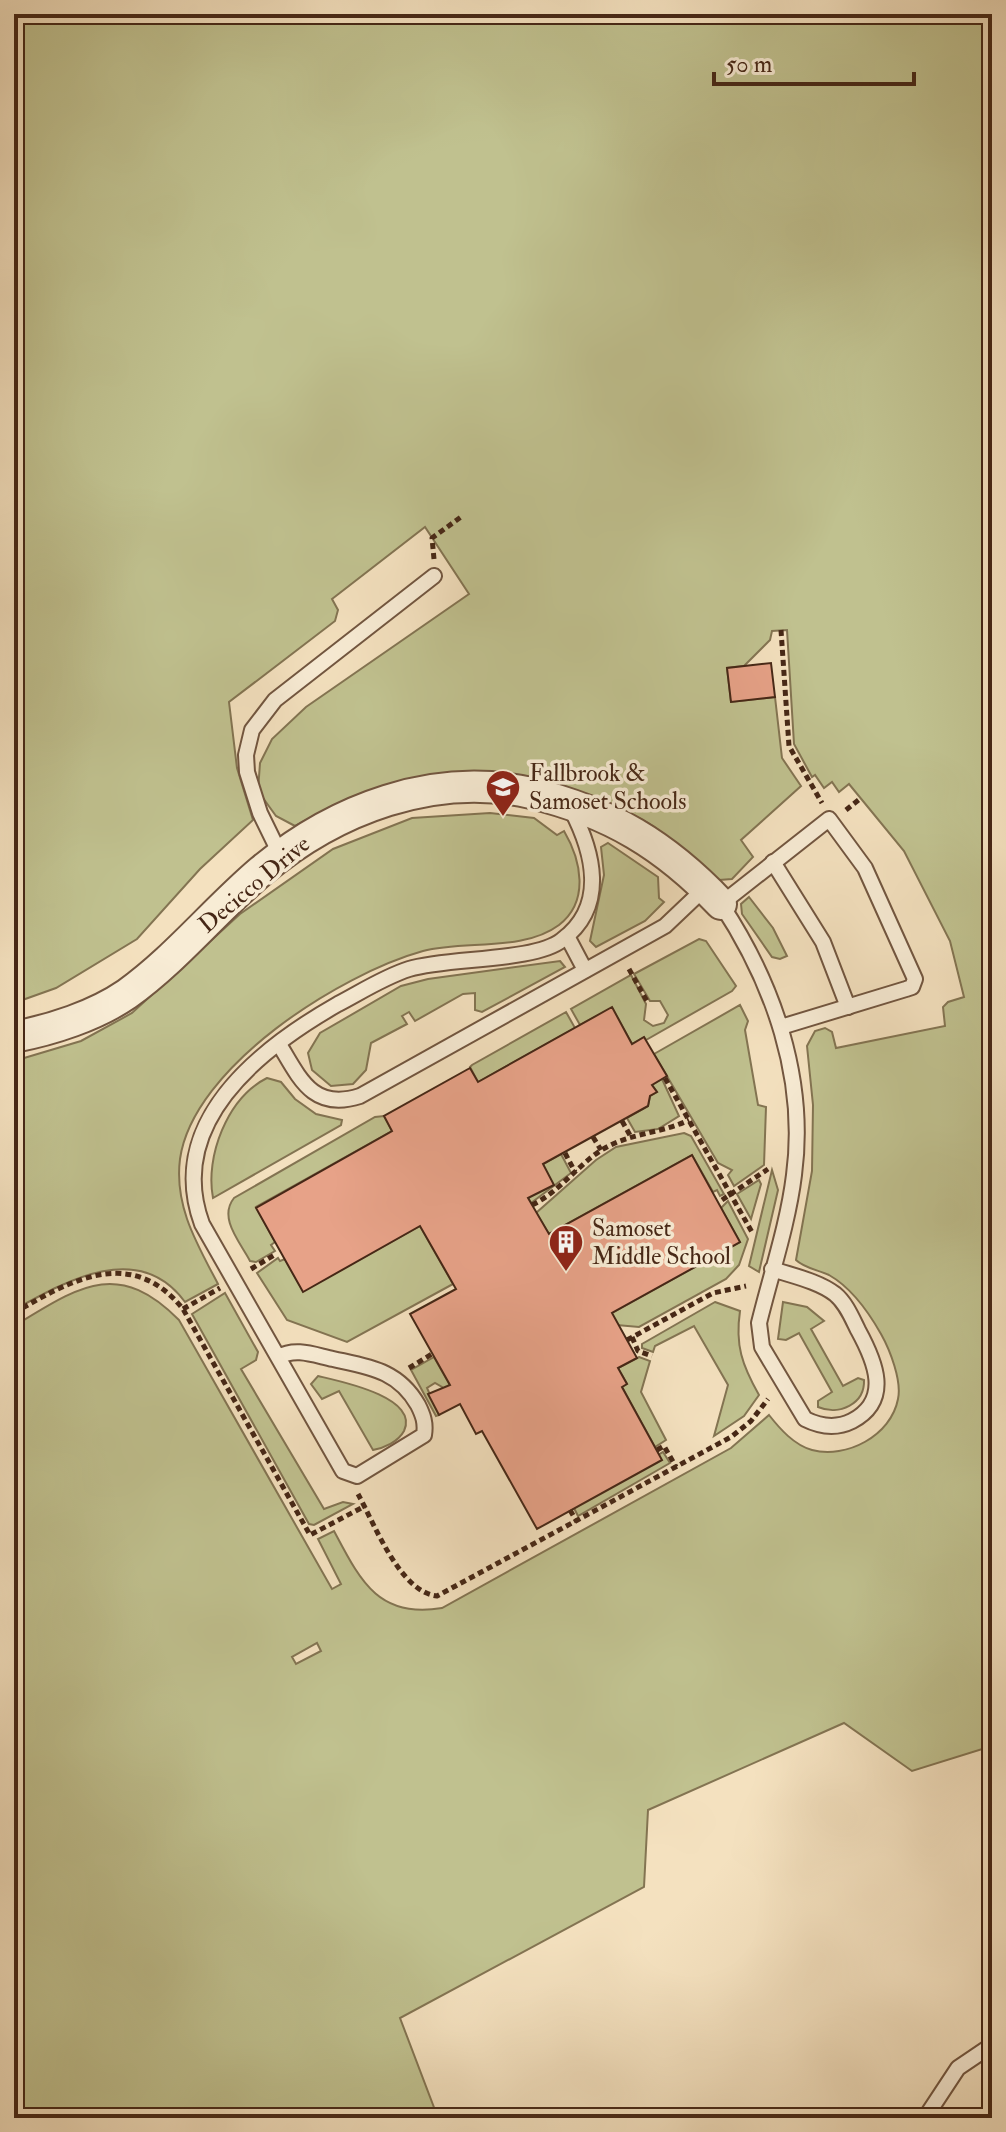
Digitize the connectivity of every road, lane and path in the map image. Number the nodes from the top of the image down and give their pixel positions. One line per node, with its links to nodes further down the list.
1 (461, 517): 2 (path)
2 (434, 576): 6 (lane)
3 (781, 630): 4 (path)
4 (808, 780)
5 (567, 801): 6 (street, Decicco Drive); 8 (street, Decicco Drive); 9 (lane)
6 (281, 856): 15 (street, Decicco Drive)
7 (773, 862): 8 (lane); 13 (lane); 13 (lane)
8 (713, 896): 11 (lane); 14 (lane)
9 (567, 936): 11 (lane); 16 (lane)
10 (629, 968): 12 (path)
11 (585, 970): 16 (lane)
12 (648, 1003)
13 (848, 1007): 14 (lane)
14 (781, 1027): 32 (lane)
15 (14, 1037)
16 (279, 1044): 38 (lane)
17 (665, 1078): 18 (path)
18 (689, 1120): 21 (path); 26 (path)
19 (622, 1121): 21 (path)
20 (593, 1137): 22 (path)
21 (631, 1137): 22 (path)
22 (601, 1150): 25 (path)
23 (565, 1153): 25 (path)
24 (768, 1169): 26 (path)
25 (575, 1172): 28 (path)
26 (730, 1193): 27 (path); 29 (path)
27 (722, 1200)
28 (532, 1205)
29 (753, 1234)
30 (276, 1254): 31 (path)
31 (251, 1269)
32 (772, 1269): 32 (lane)
33 (746, 1286): 37 (path)
34 (220, 1288): 35 (path)
35 (183, 1309): 36 (path); 43 (path)
36 (14, 1313)
37 (652, 1356)
38 (278, 1357): 42 (lane); 42 (lane)
39 (768, 1399): 41 (path)
40 (657, 1450): 41 (path)
41 (676, 1467): 45 (path)
42 (348, 1475): 43 (path)
43 (365, 1506): 45 (path)
44 (570, 1510): 45 (path)
45 (577, 1522)
46 (992, 2045): 47 (lane)
47 (925, 2118)

